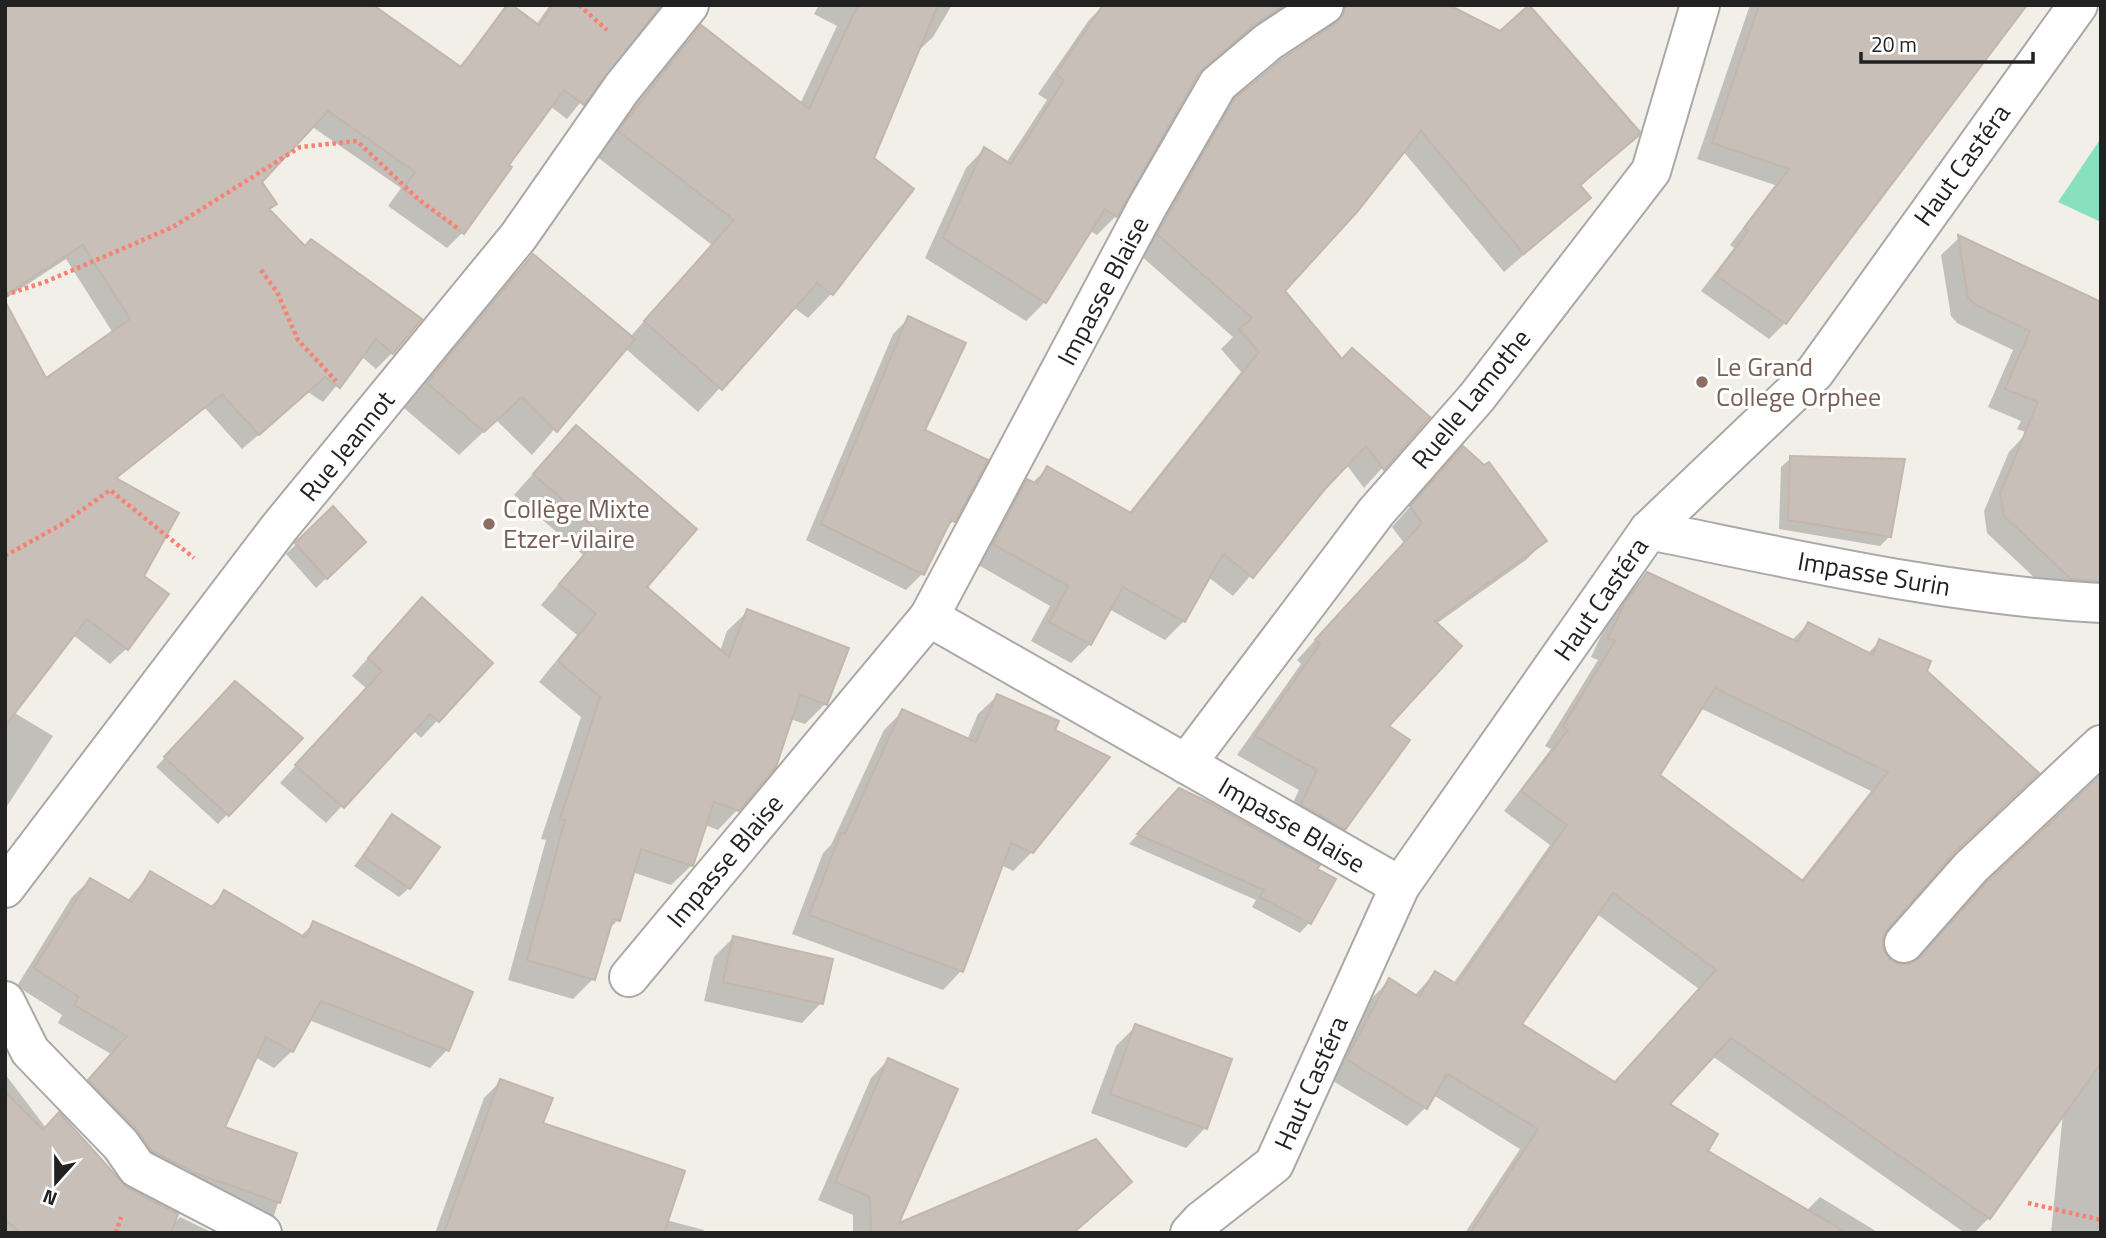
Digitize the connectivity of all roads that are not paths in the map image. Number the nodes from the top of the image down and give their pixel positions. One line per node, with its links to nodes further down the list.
1 (689, 5): 11 (street, Rue Jeannot)
2 (1324, 5): 7 (street, Impasse Blaise)
3 (1700, 5): 9 (street, Ruelle Lamothe)
4 (2078, 5): 5 (street, Haut Castéra)
5 (1649, 530): 6 (street, Impasse Surin); 10 (street, Haut Castéra)
6 (2101, 603)
7 (929, 617): 9 (street, Impasse Blaise); 13 (street, Impasse Blaise)
8 (2101, 745): 12 (street)
9 (1186, 765): 10 (street, Impasse Blaise)
10 (1400, 886): 16 (street, Haut Castéra)
11 (5, 888)
12 (1904, 943)
13 (629, 977)
14 (5, 1001): 15 (street)
15 (262, 1233)
16 (1190, 1233)

